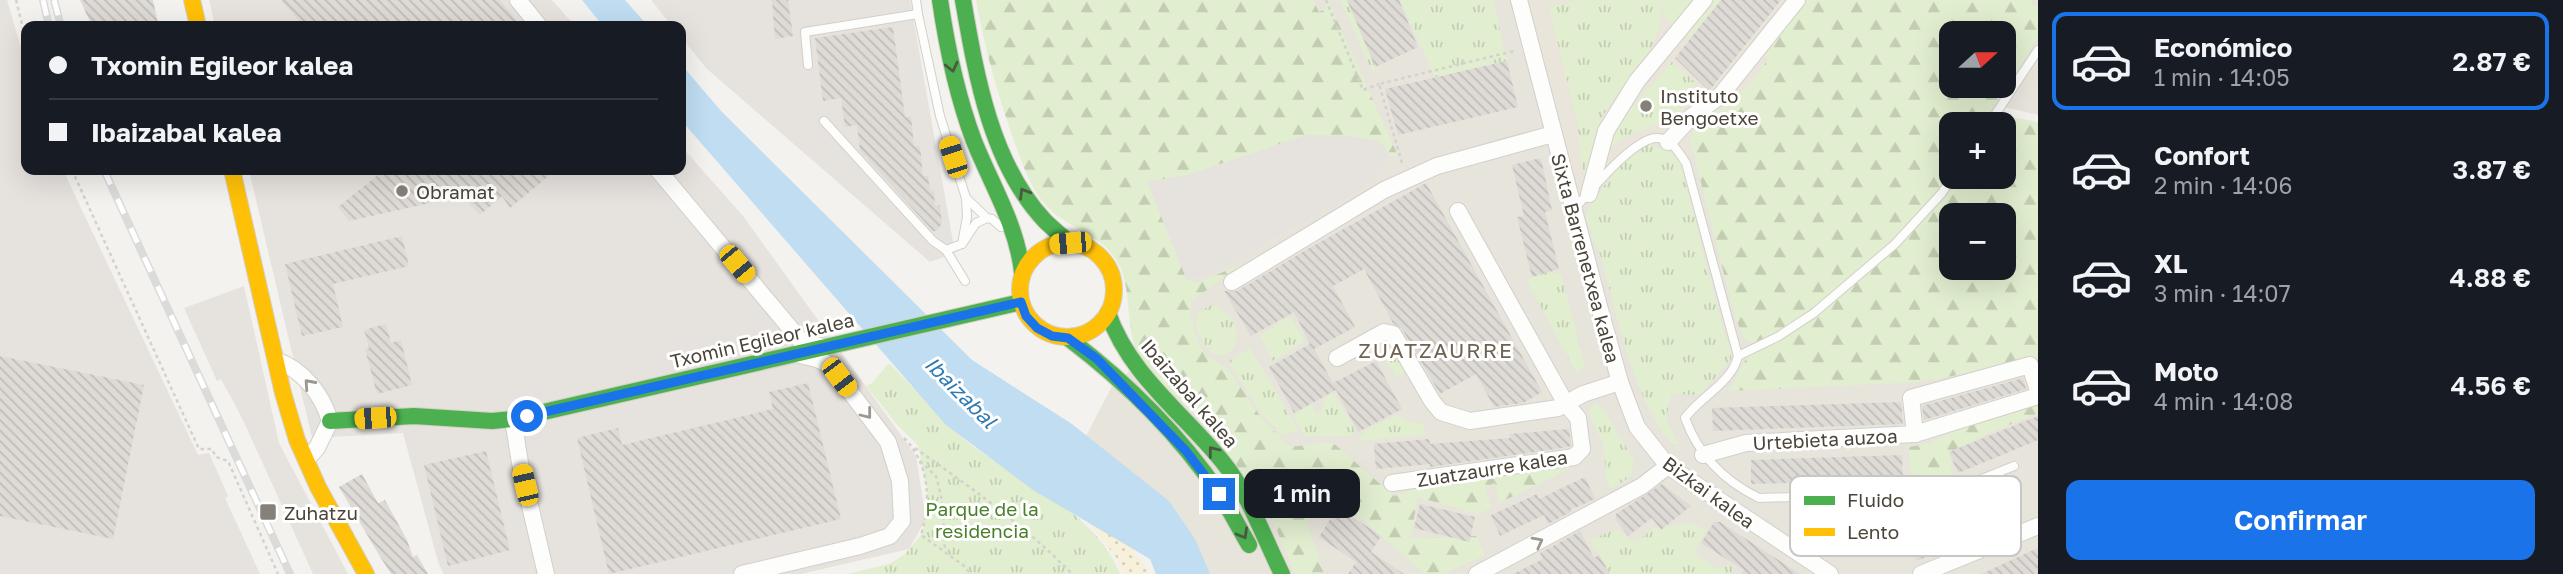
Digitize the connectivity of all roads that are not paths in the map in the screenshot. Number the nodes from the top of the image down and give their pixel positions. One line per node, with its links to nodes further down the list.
1 (192, 0): 10 (main road)
2 (518, 0): 11 (street)
3 (916, 0): 9 (lane)
4 (940, 0): 26 (main road, one-way to 26)
5 (963, 0): 27 (main road, one-way to 5)
6 (1518, 0): 16 (street, Sixta Barrenetxea kalea)
7 (1704, 0): 21 (street, Sixta Barrenetxea kalea)
8 (1797, 0): 17 (street)
9 (918, 14): 13 (lane); 22 (lane)
10 (197, 21)
11 (535, 21)
12 (2038, 50): 14 (lane)
13 (808, 65)
14 (1997, 112)
15 (824, 121): 29 (lane)
16 (1553, 134): 23 (street, Sixta Barrenetxea kalea); 32 (street, Sixta Barrenetxea kalea)
17 (1668, 142): 21 (lane); 39 (lane)
18 (233, 175): 41 (main road)
19 (662, 175): 35 (street, Txomin Egileor kalea)
20 (1945, 189): 39 (lane)
21 (1589, 194): 23 (lane)
22 (966, 198): 25 (lane); 28 (lane)
23 (1573, 210): 43 (street, Sixta Barrenetxea kalea)
24 (1458, 211): 46 (street, Zuatzaurre kalea)
25 (987, 218): 26 (lane); 28 (lane)
26 (1014, 239): 30 (main road)
27 (1070, 243): 30 (main road); 34 (main road)
28 (962, 244): 29 (lane)
29 (946, 250): 31 (lane)
30 (1022, 267): 33 (main road)
31 (965, 281)
32 (1232, 282)
33 (1021, 302): 36 (main road); 37 (main road, Txomin Egileor kalea)
34 (1108, 313): 36 (main road); 66 (main road, Ibaizabal kalea, one-way to 34)
35 (783, 319): 37 (street, Txomin Egileor kalea); 38 (street)
36 (1068, 338): 60 (main road, one-way to 60)
37 (824, 347): 38 (main road, Txomin Egileor kalea); 42 (street)
38 (794, 355): 42 (street, Txomin Egileor kalea); 47 (main road, Txomin Egileor kalea)
39 (1738, 356): 50 (lane)
40 (1337, 358): 46 (street)
41 (276, 360): 48 (street, one-way to 41); 51 (main road)
42 (830, 365): 65 (street, Txomin Egileor kalea, one-way to 65)
43 (1615, 384): 46 (street); 52 (street, Bizkai kalea)
44 (2038, 391): 49 (street, Urtebieta auzoa)
45 (2038, 396): 49 (street)
46 (1566, 404): 55 (street, Zuatzaurre kalea)
47 (513, 419): 48 (main road, Txomin Egileor kalea); 64 (street)
48 (330, 421): 51 (street)
49 (1915, 435): 50 (street, Urtebieta auzoa)
50 (1703, 455): 56 (lane)
51 (306, 460): 63 (main road)
52 (1668, 466): 59 (street, Bizkai kalea); 67 (street, one-way to 52)
53 (2014, 466): 54 (lane)
54 (1989, 476)
55 (1392, 484)
56 (1790, 497)
57 (2038, 526): 58 (street)
58 (2021, 533)
59 (1790, 547)
60 (1254, 555)
61 (1803, 556): 68 (street, Bizkai kalea)
62 (1965, 556): 69 (street)
63 (366, 574)
64 (546, 574)
65 (741, 574)
66 (1282, 574)
67 (1478, 574)
68 (1830, 574)
69 (1921, 574)

